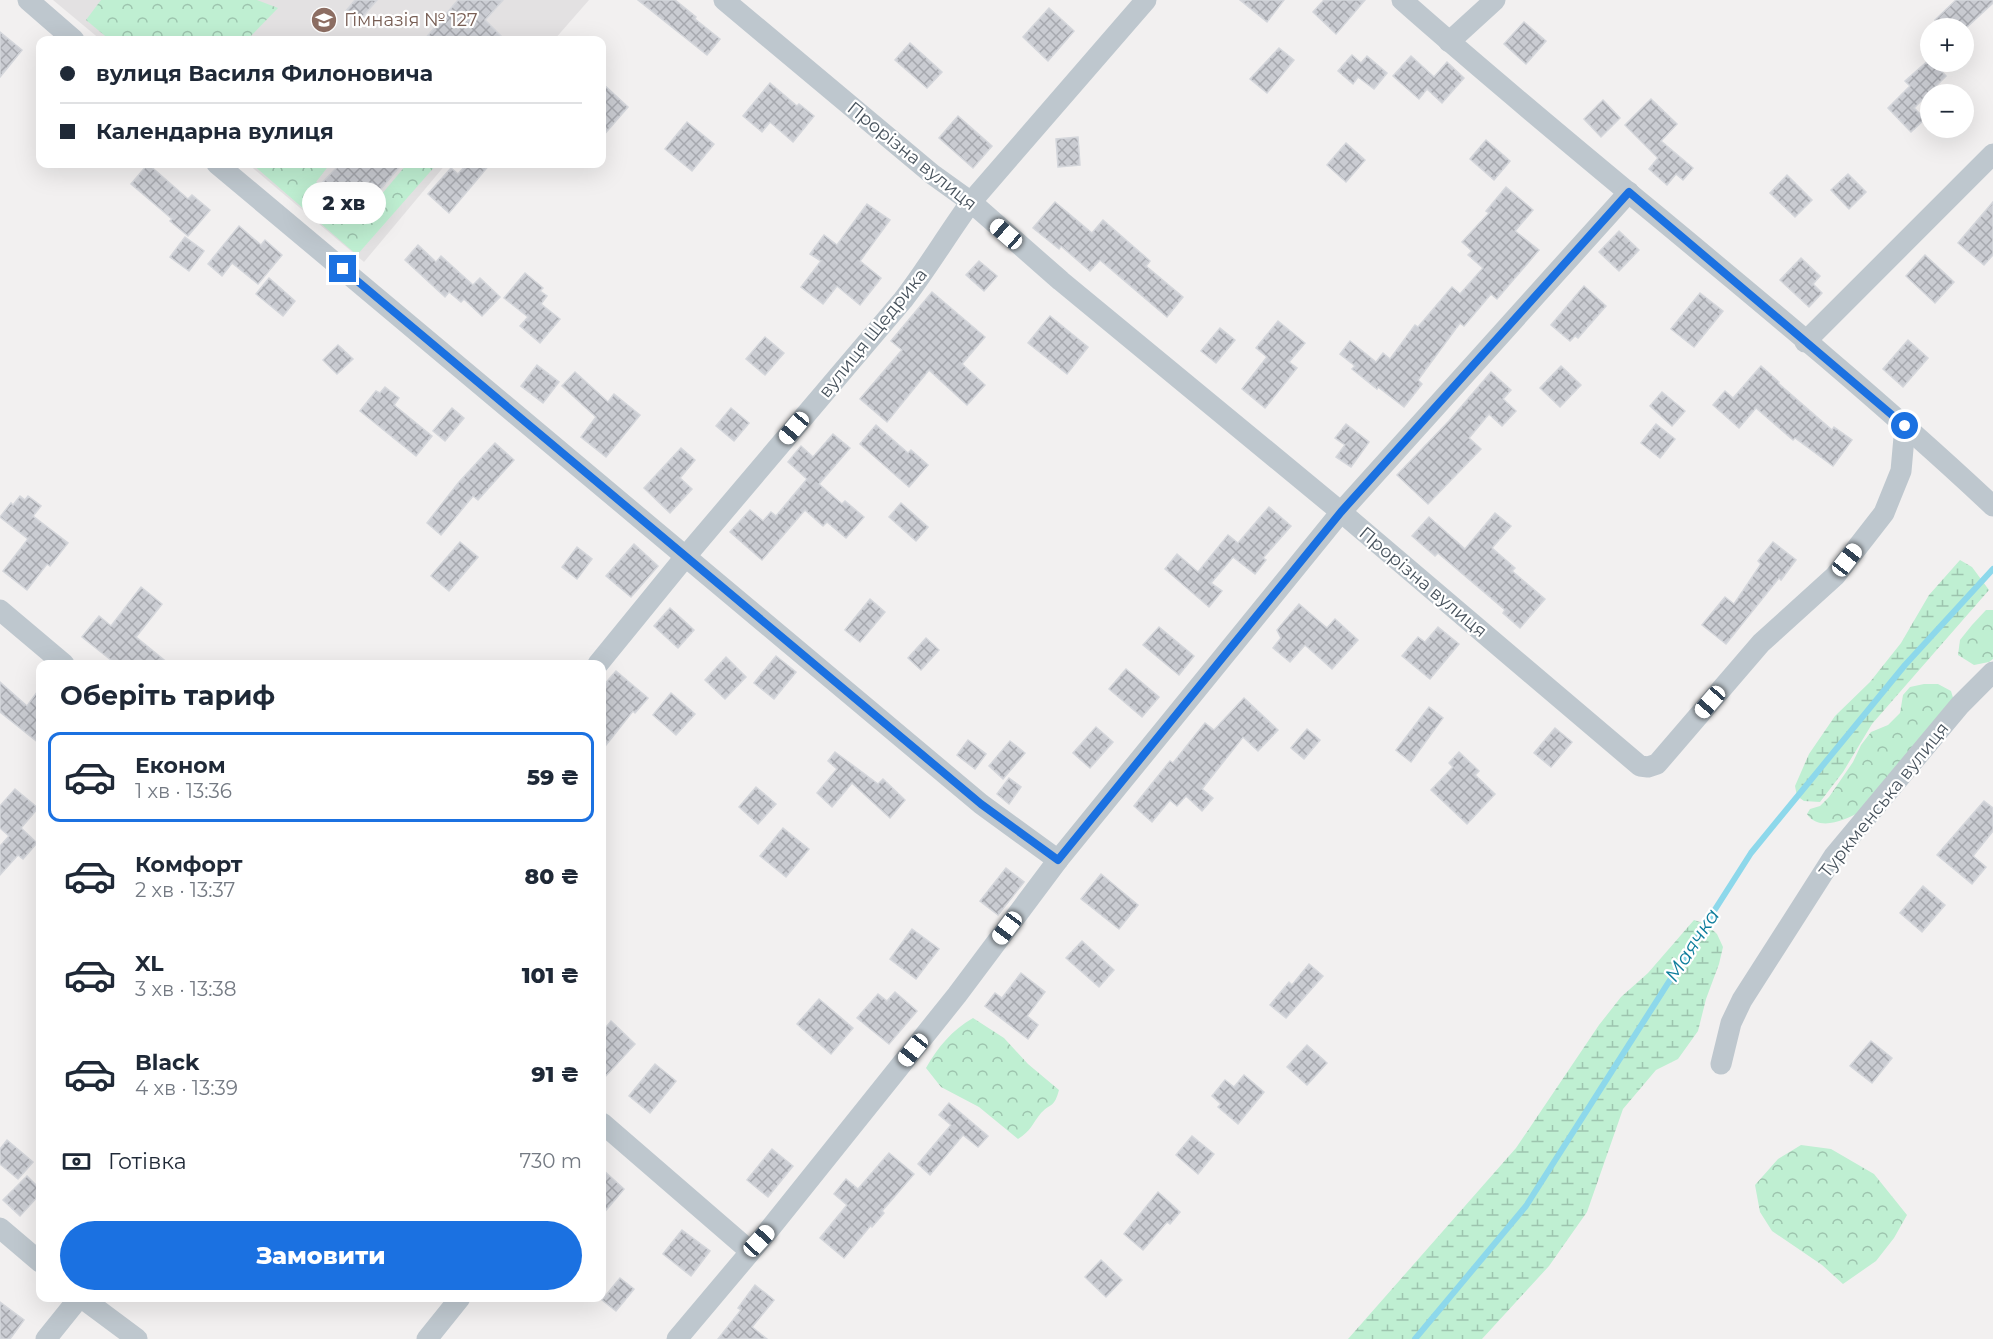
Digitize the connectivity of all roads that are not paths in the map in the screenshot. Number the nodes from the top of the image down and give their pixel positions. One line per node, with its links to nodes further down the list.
1 (28, 0): 6 (street)
2 (724, 0): 11 (street, Прорізна вулиця)
3 (1146, 0): 11 (street, вулиця Щедрика)
4 (1402, 0): 7 (street)
5 (1495, 0): 7 (street)
6 (69, 36)
7 (1449, 42): 10 (street)
8 (1993, 154): 12 (street)
9 (222, 168): 16 (street)
10 (1629, 192): 12 (street); 15 (street)
11 (970, 202): 15 (street, Прорізна вулиця); 16 (street, вулиця Щедрика)
12 (1805, 342): 13 (street)
13 (1905, 426): 14 (street); 15 (street, Прорізна вулиця)
14 (1993, 506)
15 (1341, 512): 21 (street)
16 (686, 556): 19 (street, вулиця Щедрика); 21 (street)
17 (0, 610): 18 (street)
18 (59, 660)
19 (601, 660)
20 (1993, 672): 22 (street, Туркменська вулиця)
21 (1058, 860): 25 (street)
22 (1721, 1064)
23 (606, 1130): 25 (street)
24 (0, 1228): 26 (street)
25 (750, 1251): 33 (street)
26 (36, 1259)
27 (78, 1302): 30 (street)
28 (86, 1302): 31 (street)
29 (457, 1302): 32 (street)
30 (46, 1339)
31 (137, 1339)
32 (427, 1339)
33 (677, 1339)

